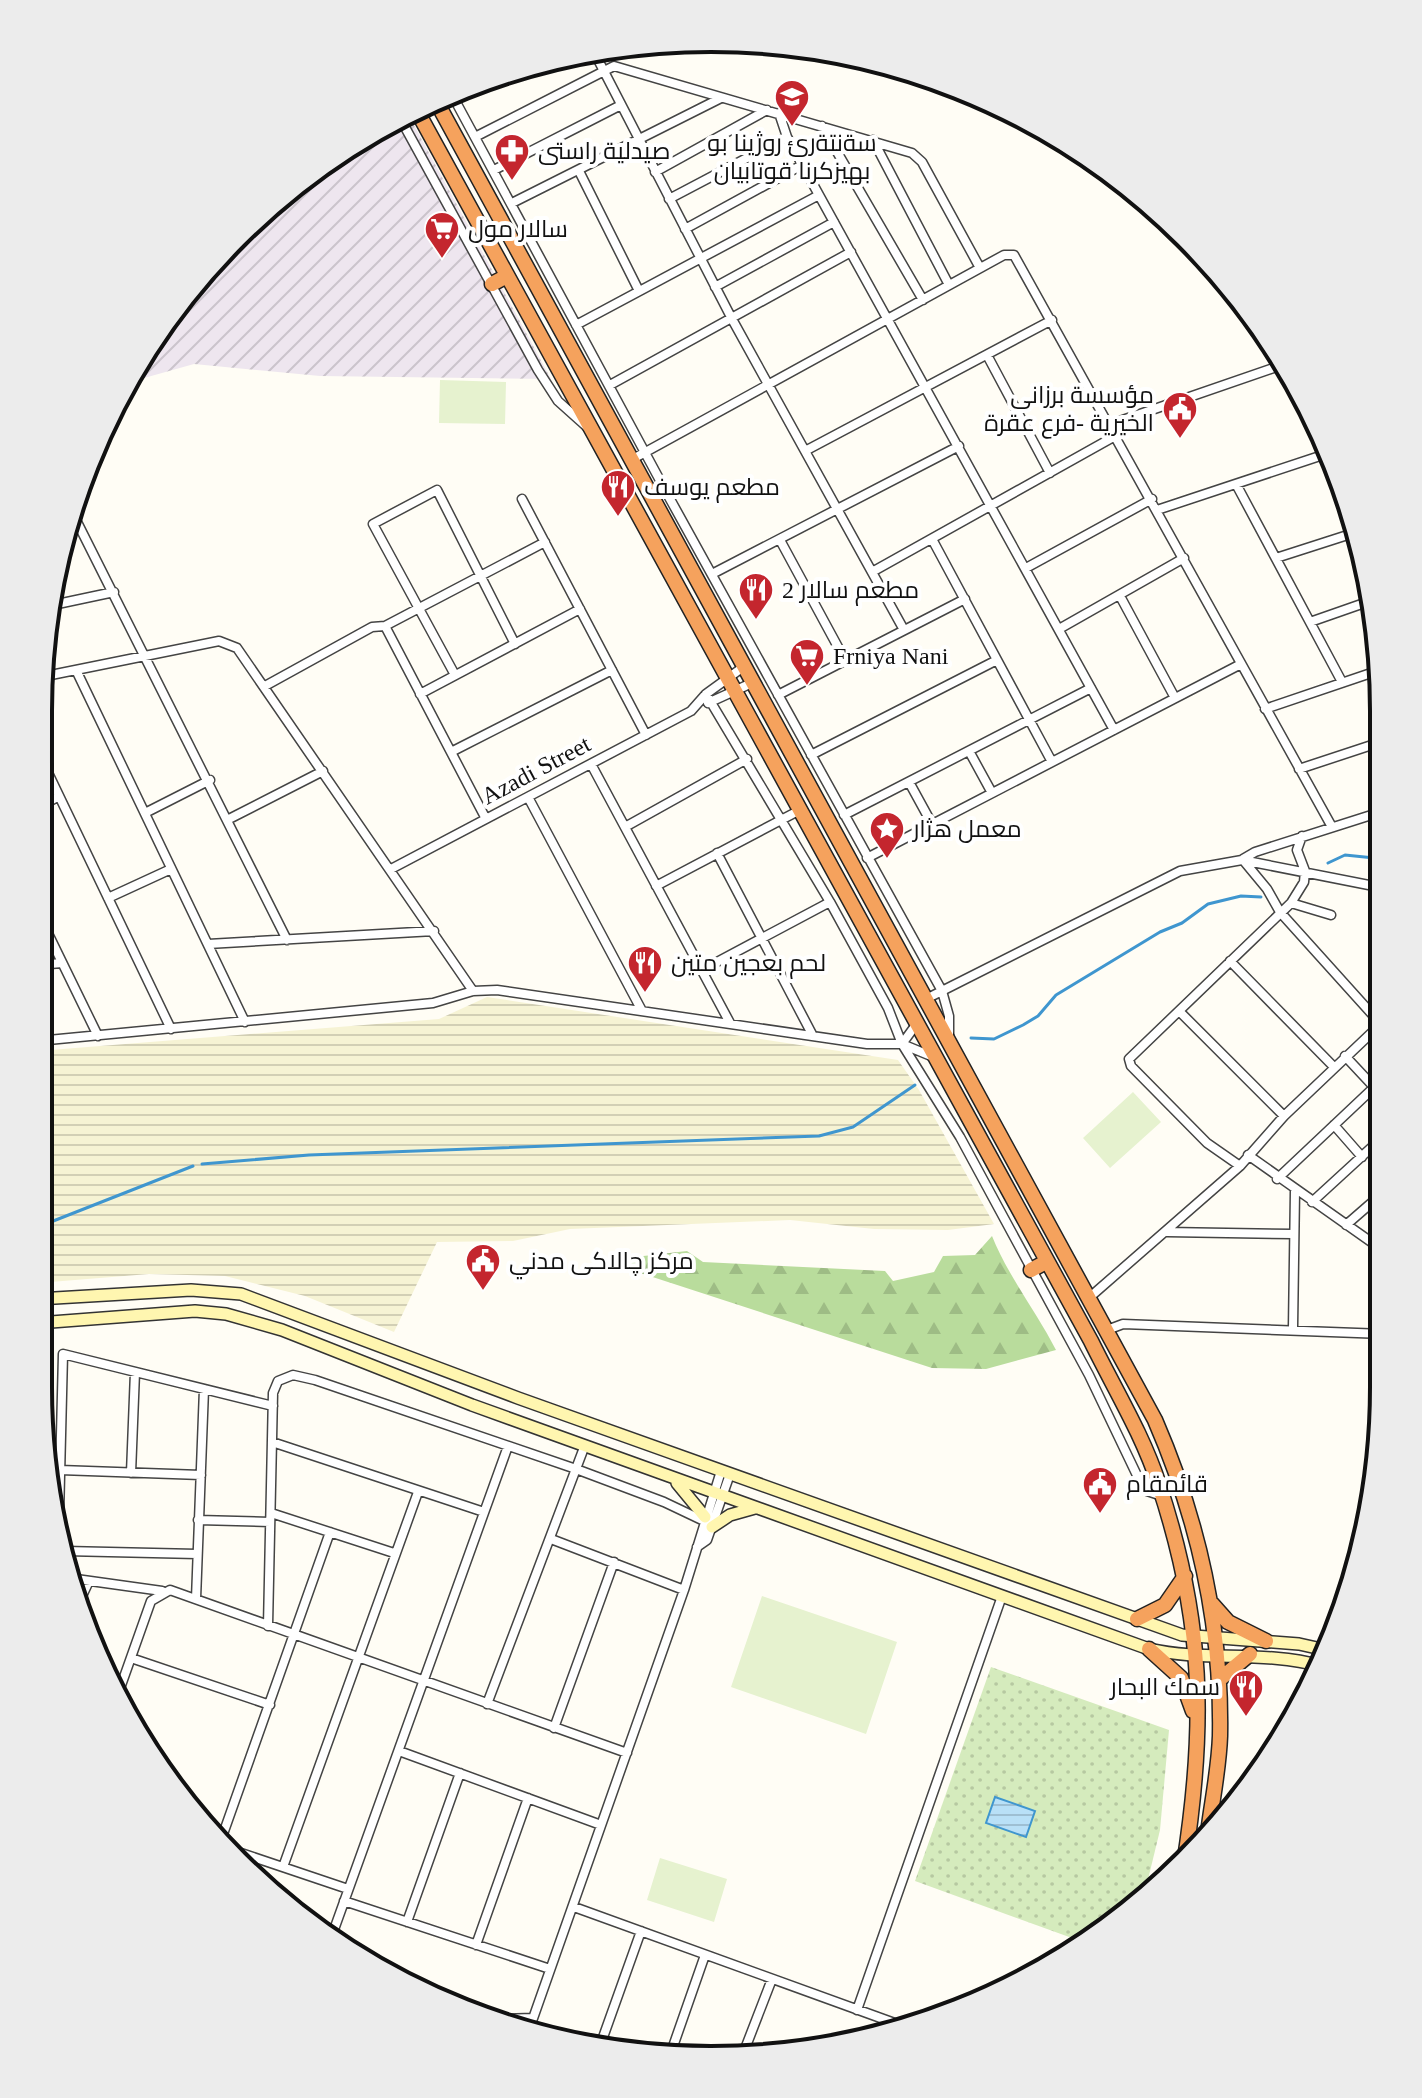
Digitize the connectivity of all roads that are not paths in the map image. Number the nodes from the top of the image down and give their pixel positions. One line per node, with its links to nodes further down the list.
1 (600, 62): 2 (street)
2 (604, 70): 3 (street); 5 (street); 12 (street)
3 (722, 97): 7 (street); 14 (street)
4 (457, 103): 12 (street)
5 (621, 105): 14 (street); 17 (street)
6 (441, 110): 50 (highway)
7 (767, 110): 8 (street); 19 (street)
8 (779, 113): 10 (street); 13 (street)
9 (422, 119): 28 (highway)
10 (822, 126): 15 (street); 33 (street)
11 (405, 128): 29 (street)
12 (475, 137): 17 (street)
13 (787, 137): 16 (street); 21 (street)
14 (639, 140): 18 (street); 19 (street)
15 (873, 140): 27 (street); 30 (street)
16 (802, 165): 20 (street); 24 (street)
17 (494, 170): 22 (street)
18 (579, 171): 22 (street); 32 (street)
19 (655, 172): 21 (street)
20 (819, 195): 23 (street); 26 (street)
21 (669, 199): 24 (street)
22 (512, 203): 37 (street)
23 (834, 222): 25 (street); 31 (street)
24 (685, 229): 26 (street)
25 (851, 252): 34 (street); 35 (street)
26 (700, 258): 31 (street); 32 (street)
27 (980, 268): 30 (street); 36 (street)
28 (507, 276): 29 (highway); 44 (highway)
29 (492, 284): 44 (street)
30 (949, 285): 33 (street)
31 (715, 287): 34 (street)
32 (639, 291): 37 (street)
33 (923, 300): 35 (street)
34 (732, 319): 40 (street); 41 (street)
35 (888, 319): 40 (street); 42 (street)
36 (1052, 320): 38 (street); 43 (street)
37 (576, 325): 41 (street)
38 (987, 355): 42 (street); 51 (street)
39 (1273, 368): 43 (street)
40 (768, 384): 47 (street); 48 (street)
41 (610, 385): 48 (street)
42 (926, 387): 46 (street); 47 (street)
43 (1111, 424): 45 (street)
44 (592, 430): 92 (highway)
45 (1117, 435): 51 (street); 54 (street)
46 (959, 446): 55 (street); 57 (street)
47 (805, 451): 57 (street)
48 (645, 452): 50 (street); 63 (street)
49 (1319, 456): 52 (street)
50 (631, 460): 63 (highway)
51 (1050, 473): 55 (street)
52 (1236, 484): 56 (street); 65 (street)
53 (522, 499): 62 (street)
54 (1152, 499): 56 (street); 66 (street)
55 (992, 505): 60 (street); 66 (street)
56 (1157, 510): 64 (street)
57 (838, 511): 61 (street); 67 (street)
58 (79, 525): 70 (street)
59 (1347, 535): 65 (street)
60 (932, 539): 67 (street); 72 (street)
61 (780, 540): 68 (street); 83 (street)
62 (545, 542): 69 (street); 76 (street)
63 (692, 554): 68 (street); 86 (highway)
64 (1184, 558): 71 (street); 85 (street)
65 (1276, 558): 77 (street)
66 (1026, 568): 79 (street)
67 (872, 572): 80 (street)
68 (712, 574): 99 (street)
69 (481, 576): 75 (street); 75 (street); 81 (street)
70 (114, 592): 73 (street); 82 (street)
71 (1120, 596): 79 (street); 100 (street)
72 (965, 599): 80 (street); 84 (street)
73 (62, 603)
74 (1361, 604): 77 (street)
75 (419, 609): 78 (street); 91 (street)
76 (580, 609): 81 (street); 88 (street)
77 (1310, 622): 94 (street)
78 (385, 626): 95 (street); 97 (street)
79 (1059, 629): 96 (street)
80 (904, 630): 83 (street)
81 (515, 644): 91 (street)
82 (145, 657): 87 (street); 95 (street); 115 (street)
83 (845, 660): 99 (street)
84 (997, 660): 103 (street); 109 (street)
85 (1241, 664): 100 (street); 102 (street)
86 (746, 665): 92 (street, Azadi Street); 93 (highway)
87 (76, 670): 90 (street); 123 (street)
88 (612, 670): 105 (street); 108 (street)
89 (1369, 673): 94 (street)
90 (53, 675)
91 (455, 675): 97 (street)
92 (726, 679): 98 (highway); 101 (street, Azadi Street)
93 (754, 682): 98 (street, Azadi Street); 157 (highway)
94 (1342, 682): 102 (street)
95 (265, 686): 114 (street)
96 (1091, 688): 103 (street); 104 (street)
97 (420, 694): 108 (street)
98 (734, 694): 101 (street, Azadi Street); 122 (highway)
99 (778, 695): 109 (street)
100 (1175, 698): 104 (street)
101 (709, 699): 105 (street, Azadi Street); 110 (street)
102 (1265, 709): 113 (street)
103 (1029, 720): 107 (street); 111 (street)
104 (1114, 730): 111 (street)
105 (646, 735): 112 (street, Azadi Street)
106 (1370, 746): 113 (street)
107 (969, 751): 117 (street); 118 (street)
108 (451, 752): 127 (street)
109 (811, 755): 124 (street)
110 (747, 759): 128 (street); 130 (street)
111 (1052, 762): 118 (street)
112 (591, 764): 120 (street, Azadi Street); 130 (street)
113 (1299, 769): 131 (street)
114 (323, 771): 126 (street); 137 (street)
115 (210, 780): 123 (street); 126 (street)
116 (52, 781): 119 (street)
117 (909, 782): 124 (street); 129 (street)
118 (992, 793): 129 (street)
119 (59, 796): 121 (street); 141 (street)
120 (528, 797): 127 (street, Azadi Street); 158 (street)
121 (52, 800)
122 (800, 810): 128 (street); 163 (highway)
123 (145, 813): 136 (street)
124 (844, 815): 134 (street)
125 (1370, 815): 131 (street)
126 (229, 819): 148 (street)
127 (486, 819): 137 (street, Azadi Street)
128 (782, 819): 133 (street); 142 (street)
129 (932, 824): 134 (street)
130 (625, 827): 140 (street)
131 (1332, 827): 132 (street)
132 (1302, 836): 135 (street); 138 (street)
133 (717, 853): 140 (street); 147 (street)
134 (867, 858): 156 (street)
135 (1242, 860): 138 (street); 144 (street); 156 (street)
136 (171, 869): 141 (street); 150 (street)
137 (391, 869): 146 (street)
138 (1305, 871): 139 (street); 143 (street)
139 (1370, 885)
140 (656, 886): 154 (street)
141 (108, 898): 164 (street)
142 (830, 902): 147 (street); 170 (street)
143 (1291, 903): 144 (street); 145 (street)
144 (1280, 912): 151 (street); 159 (street)
145 (1331, 915)
146 (434, 931): 148 (street); 155 (street)
147 (761, 937): 154 (street); 167 (street)
148 (287, 940): 150 (street)
149 (52, 942): 152 (street)
150 (208, 944): 161 (street)
151 (1230, 961): 160 (street); 173 (street)
152 (62, 963): 153 (street); 166 (street)
153 (52, 964)
154 (702, 970): 162 (street)
155 (473, 991): 158 (street); 161 (street)
156 (942, 991): 157 (street); 169 (street)
157 (926, 999): 169 (highway)
158 (641, 1009): 162 (street)
159 (1370, 1009)
160 (1179, 1011): 176 (street); 181 (street)
161 (245, 1022): 164 (street)
162 (730, 1023): 167 (street)
163 (915, 1026): 170 (street); 171 (highway)
164 (171, 1029): 166 (street)
165 (1370, 1033): 172 (street)
166 (98, 1036): 168 (street)
167 (813, 1036): 170 (street)
168 (52, 1040)
169 (949, 1042): 192 (highway)
170 (902, 1044): 171 (street); 191 (street)
171 (931, 1056): 190 (highway)
172 (1345, 1056): 173 (street); 174 (street)
173 (1333, 1066): 176 (street)
174 (1370, 1083)
175 (1370, 1091): 177 (street)
176 (1284, 1116): 179 (street)
177 (1334, 1125): 180 (street); 182 (street)
178 (1370, 1149): 180 (street)
179 (1248, 1155): 181 (street); 182 (street)
180 (1362, 1157): 184 (street)
181 (1240, 1166): 187 (street)
182 (1277, 1179): 183 (street)
183 (1295, 1191): 184 (street); 188 (street)
184 (1312, 1202): 186 (street)
185 (1370, 1204): 186 (street)
186 (1346, 1225): 189 (street)
187 (1167, 1232): 188 (street); 192 (street)
188 (1293, 1234): 195 (street)
189 (1370, 1241)
190 (1046, 1262): 191 (highway); 215 (highway)
191 (1031, 1270): 215 (street)
192 (1090, 1297): 196 (highway)
193 (52, 1298): 199 (main road)
194 (52, 1322): 201 (main road)
195 (1293, 1328): 196 (street); 197 (street)
196 (1107, 1330): 237 (highway)
197 (1370, 1333)
198 (135, 1372): 200 (street); 207 (street); 209 (street)
199 (478, 1383): 201 (main road); 208 (main road)
200 (204, 1389): 202 (street); 210 (street)
201 (472, 1405): 204 (main road)
202 (273, 1406): 203 (street); 205 (street)
203 (272, 1442): 213 (street); 218 (street)
204 (585, 1445): 206 (street); 211 (main road)
205 (508, 1446): 206 (street); 217 (street)
206 (576, 1469): 220 (street); 222 (street)
207 (60, 1470): 209 (street); 212 (street)
208 (725, 1472): 214 (street); 226 (main road)
209 (131, 1473): 210 (street)
210 (201, 1475): 219 (street)
211 (667, 1475): 214 (main road); 220 (main road)
212 (60, 1483)
213 (418, 1492): 217 (street); 224 (street)
214 (718, 1494): 216 (main road); 220 (street)
215 (1162, 1496): 228 (highway)
216 (757, 1508): 220 (main road); 229 (main road)
217 (484, 1512): 254 (street)
218 (270, 1517): 219 (street); 221 (street); 239 (street)
219 (198, 1520): 225 (street)
220 (707, 1522): 232 (street)
221 (330, 1532): 224 (street); 240 (street)
222 (551, 1539): 227 (street); 255 (street)
223 (73, 1551): 225 (street)
224 (394, 1553): 250 (street)
225 (197, 1554): 236 (street)
226 (960, 1556): 229 (main road); 238 (main road)
227 (614, 1562): 232 (street); 258 (street)
228 (1185, 1576): 238 (highway); 241 (highway)
229 (952, 1577): 235 (main road)
230 (81, 1580): 231 (street)
231 (89, 1581): 233 (street); 234 (street)
232 (684, 1590): 260 (street)
233 (84, 1591)
234 (162, 1591): 236 (street); 249 (street)
235 (1002, 1596): 245 (main road); 279 (street)
236 (196, 1599): 239 (street)
237 (1210, 1602): 242 (highway); 243 (highway)
238 (1137, 1619): 241 (main road)
239 (268, 1626): 240 (street)
240 (295, 1636): 250 (street); 256 (street)
241 (1196, 1637): 242 (main road); 247 (highway)
242 (1215, 1638): 243 (main road); 248 (highway)
243 (1266, 1641): 244 (main road)
244 (1316, 1648)
245 (1149, 1649): 247 (main road); 257 (highway)
246 (1250, 1654): 248 (main road); 251 (main road); 252 (highway)
247 (1198, 1655): 248 (main road); 257 (highway)
248 (1217, 1655): 252 (highway)
249 (131, 1658): 253 (street); 256 (street)
250 (359, 1658): 254 (street); 268 (street)
251 (1309, 1664)
252 (1219, 1680): 263 (highway)
253 (122, 1682)
254 (425, 1682): 255 (street); 259 (street)
255 (487, 1704): 258 (street)
256 (270, 1705): 265 (street)
257 (1197, 1725): 266 (highway)
258 (554, 1728): 260 (street)
259 (399, 1751): 261 (street); 269 (street)
260 (627, 1753): 264 (street)
261 (460, 1773): 262 (street); 272 (street)
262 (528, 1798): 264 (street); 275 (street)
263 (1210, 1817)
264 (601, 1825): 271 (street)
265 (224, 1831)
266 (1188, 1841)
267 (247, 1855): 268 (street)
268 (283, 1867): 269 (street)
269 (348, 1889): 270 (street)
270 (344, 1901): 272 (street); 273 (street)
271 (574, 1907): 274 (street); 277 (street)
272 (407, 1922): 275 (street)
273 (335, 1928)
274 (641, 1931): 276 (street); 282 (street)
275 (476, 1945): 277 (street)
276 (705, 1955): 278 (street); 283 (street)
277 (550, 1969): 281 (street)
278 (772, 1979): 279 (street); 284 (street)
279 (857, 2010): 280 (street)
280 (890, 2021)
281 (531, 2022)
282 (603, 2036)
283 (673, 2045)
284 (746, 2045)

